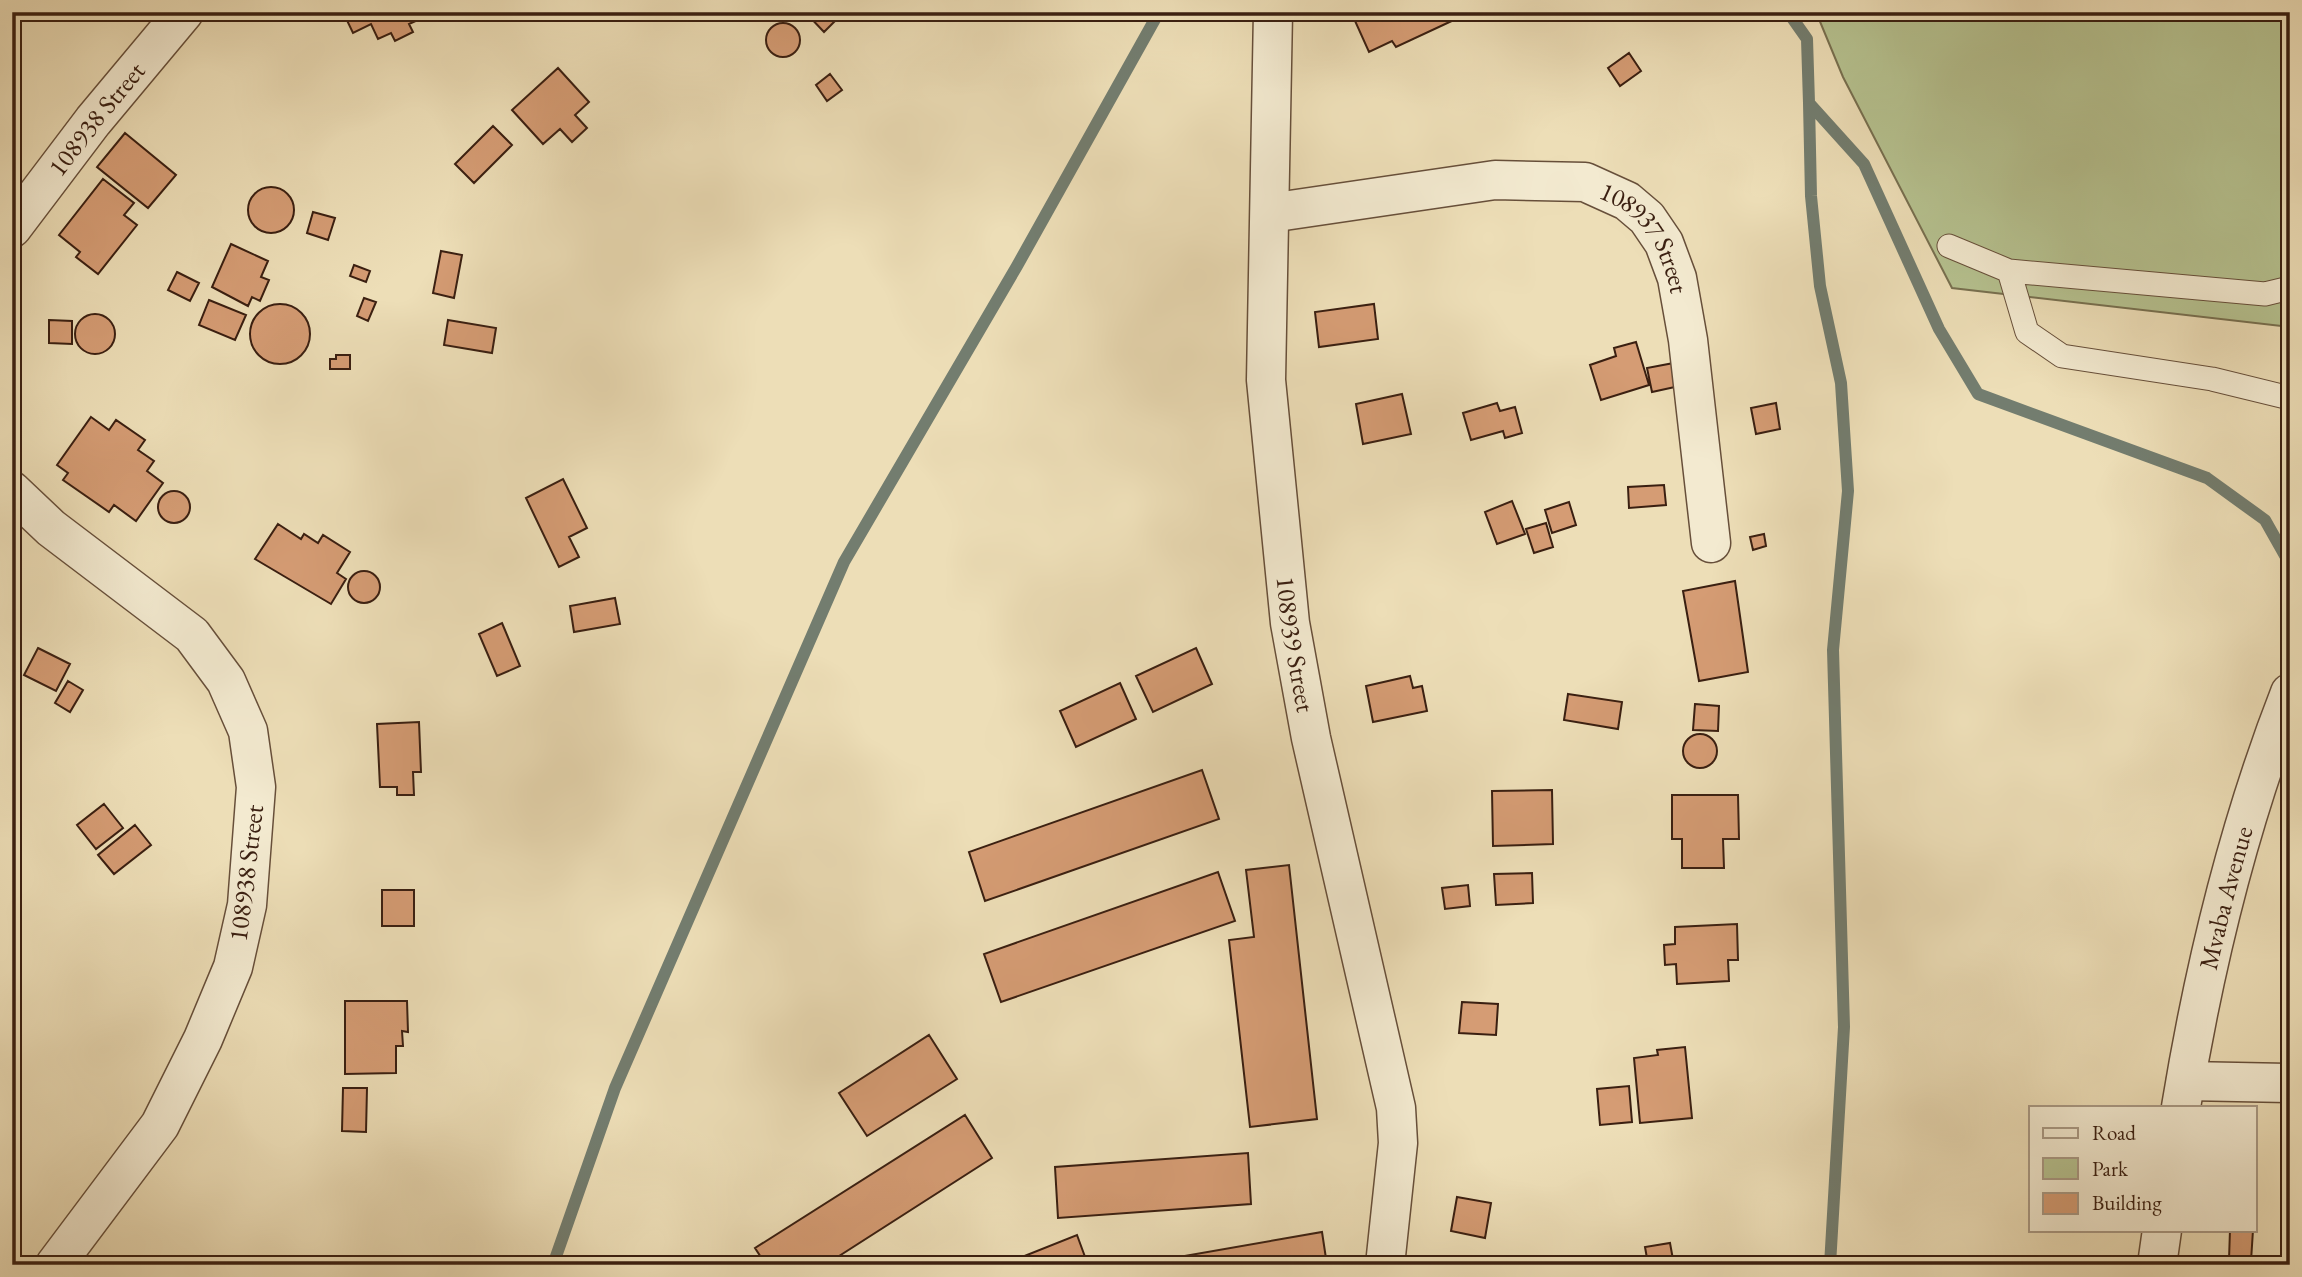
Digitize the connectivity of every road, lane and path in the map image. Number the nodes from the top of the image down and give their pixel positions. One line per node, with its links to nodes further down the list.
1 (184, 12): 4 (street, 108938 Street)
2 (1273, 12): 3 (street, 108939 Street)
3 (1270, 214): 10 (street, 108937 Street); 16 (street, 108939 Street)
4 (12, 228)
5 (1949, 246): 6 (lane)
6 (2009, 271): 7 (lane); 8 (lane)
7 (2290, 288)
8 (2290, 398)
9 (12, 491): 15 (street, 108938 Street)
10 (1711, 542)
11 (2290, 693): 13 (street, Mvaba Avenue)
12 (2290, 1083): 13 (street)
13 (2184, 1094)
14 (2162, 1232): 17 (street)
15 (55, 1265)
16 (1385, 1265)
17 (2157, 1265)

